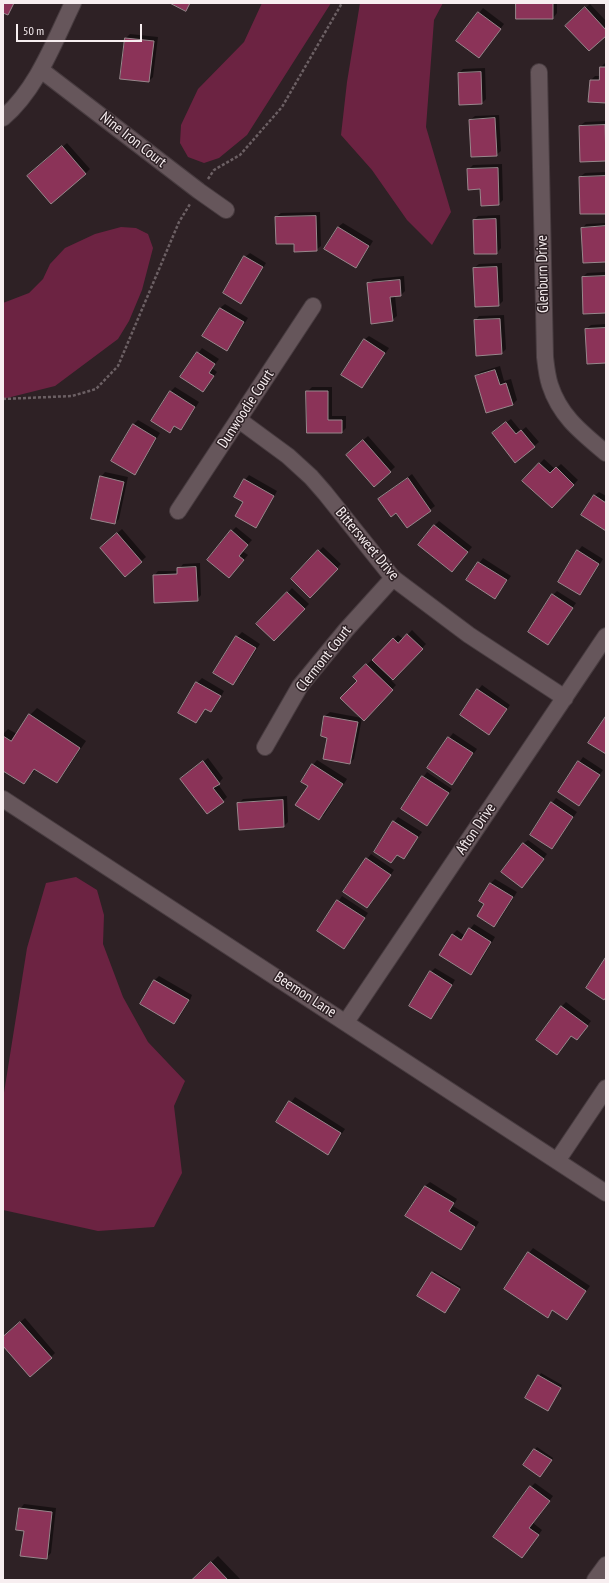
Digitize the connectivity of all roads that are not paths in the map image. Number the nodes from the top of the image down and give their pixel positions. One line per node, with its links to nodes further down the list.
1 (73, 3): 2 (street)
2 (40, 70): 4 (street); 5 (street, Nine Iron Court)
3 (539, 72): 8 (street, Glenburn Drive)
4 (3, 118)
5 (226, 210)
6 (313, 306): 7 (street, Dunwoodie Court)
7 (239, 420): 9 (street, Dunwoodie Court); 10 (street, Bittersweet Drive)
8 (606, 453)
9 (178, 511)
10 (393, 578): 12 (street, Bittersweet Drive); 13 (street, Clermont Court)
11 (606, 636): 12 (street, Afton Drive)
12 (565, 698): 15 (street, Afton Drive)
13 (265, 747)
14 (3, 799): 15 (street, Beemon Lane)
15 (346, 1022): 17 (street, Beemon Lane)
16 (606, 1088): 17 (street)
17 (557, 1161): 18 (street, Beemon Lane)
18 (606, 1193)
19 (606, 1565): 20 (street)
20 (595, 1580)

